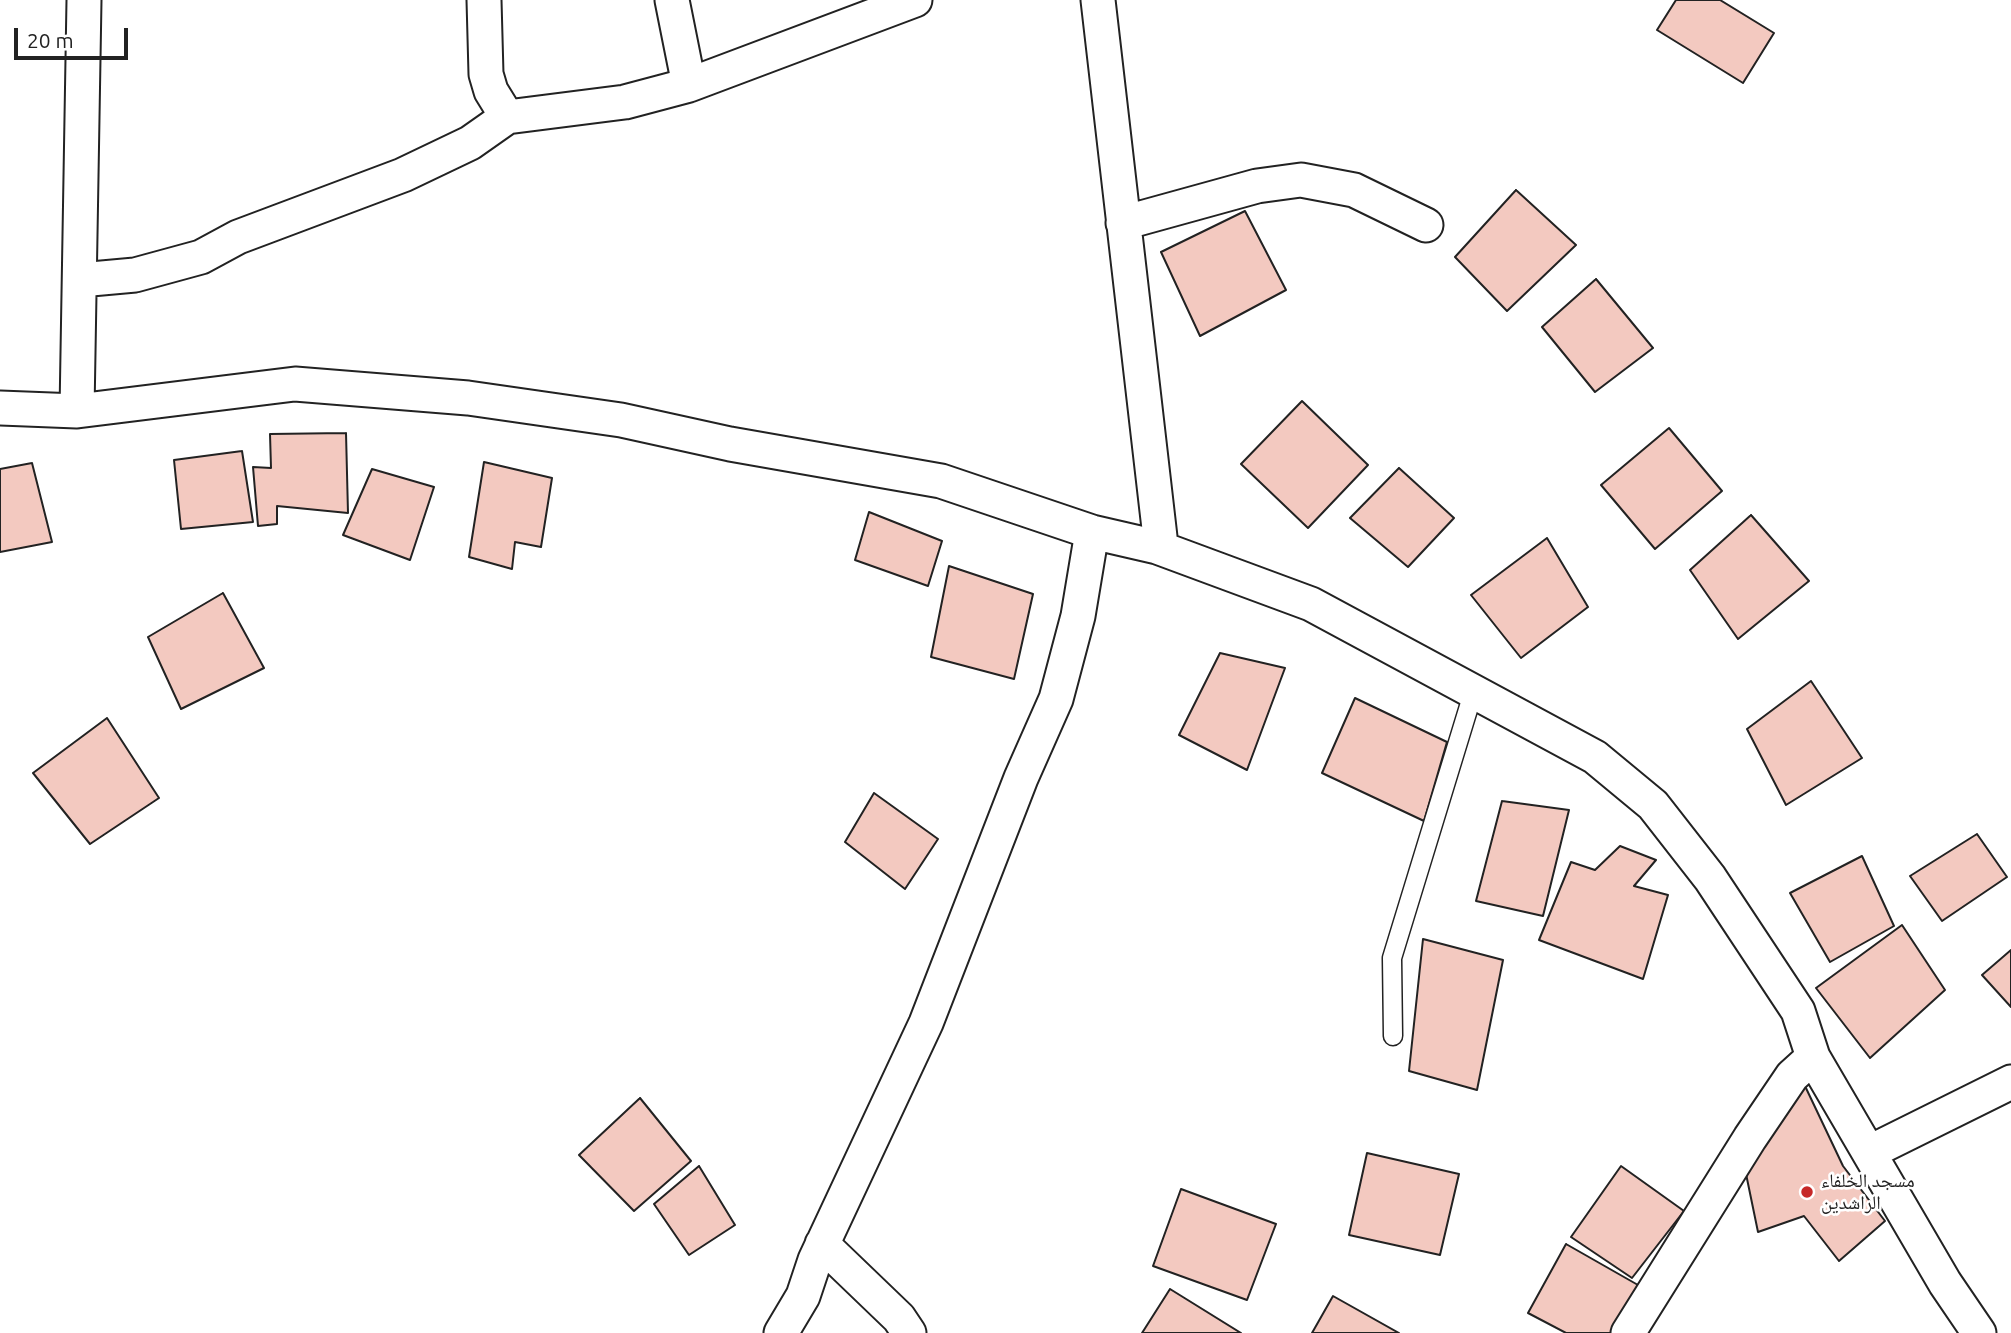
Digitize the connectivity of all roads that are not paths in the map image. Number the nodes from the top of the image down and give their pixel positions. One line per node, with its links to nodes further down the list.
1 (84, 0): 10 (street)
2 (484, 0): 7 (street)
3 (672, 0): 6 (street)
4 (915, 0): 6 (street)
5 (1098, 0): 8 (street)
6 (689, 85): 7 (street)
7 (507, 117): 10 (street)
8 (1122, 223): 9 (street); 14 (street)
9 (1426, 225)
10 (80, 281): 12 (street)
11 (0, 408): 12 (street)
12 (77, 411): 13 (street)
13 (1092, 532): 14 (street); 20 (street)
14 (1157, 547): 15 (street)
15 (1474, 690): 16 (lane); 17 (street)
16 (1393, 1036)
17 (1813, 1057): 19 (street); 23 (street)
18 (2011, 1082): 19 (street)
19 (1870, 1152): 24 (street)
20 (822, 1244): 21 (street); 22 (street)
21 (781, 1333)
22 (909, 1333)
23 (1628, 1333)
24 (1979, 1333)

